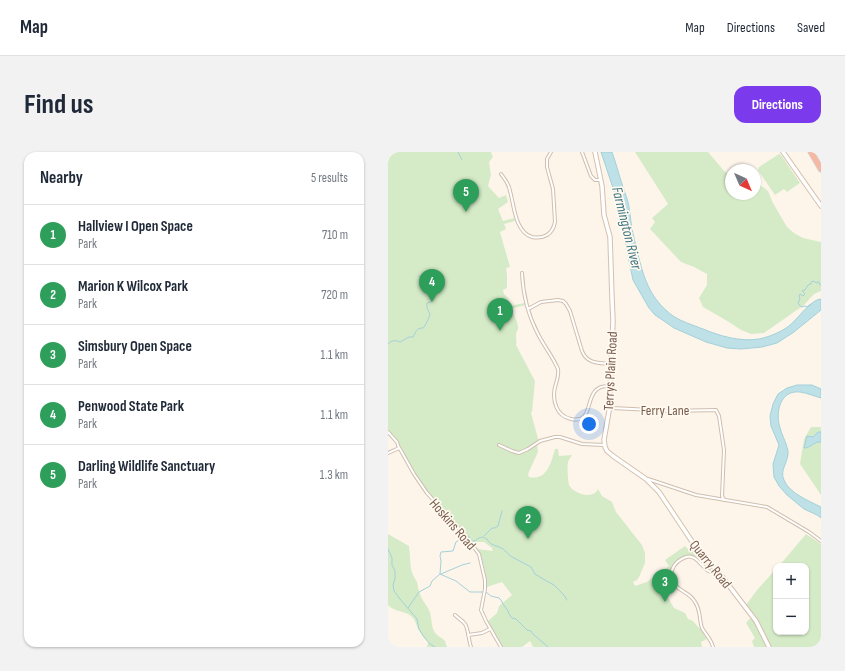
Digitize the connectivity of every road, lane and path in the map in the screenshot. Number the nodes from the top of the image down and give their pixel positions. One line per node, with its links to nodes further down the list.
1 (551, 152): 7 (street)
2 (582, 152): 8 (street)
3 (595, 152): 8 (street, Terrys Plain Road)
4 (784, 152): 9 (street)
5 (811, 152): 6 (highway)
6 (821, 169)
7 (501, 174)
8 (600, 180): 12 (street, Terrys Plain Road)
9 (821, 205)
10 (522, 273): 11 (street)
11 (528, 309): 12 (street); 13 (street)
12 (611, 364): 13 (street, Terrys Plain Road)
13 (610, 386): 14 (street, Terrys Plain Road)
14 (611, 408): 17 (street, Terrys Plain Road); 21 (street, Ferry Lane)
15 (388, 432): 18 (street, Hoskins Road)
16 (499, 445): 17 (street)
17 (604, 445): 20 (street, Quarry Road)
18 (399, 448): 19 (street); 27 (street, Hoskins Road)
19 (388, 453)
20 (652, 482): 22 (street); 25 (street, Quarry Road)
21 (722, 496): 22 (street); 23 (street)
22 (720, 499): 23 (street)
23 (724, 500): 24 (street)
24 (821, 541)
25 (718, 570): 31 (street); 32 (street, Quarry Road)
26 (455, 616): 28 (street)
27 (490, 629): 28 (street); 30 (street, Hoskins Road)
28 (468, 635): 29 (street)
29 (471, 647)
30 (501, 647)
31 (713, 647)
32 (769, 647)

